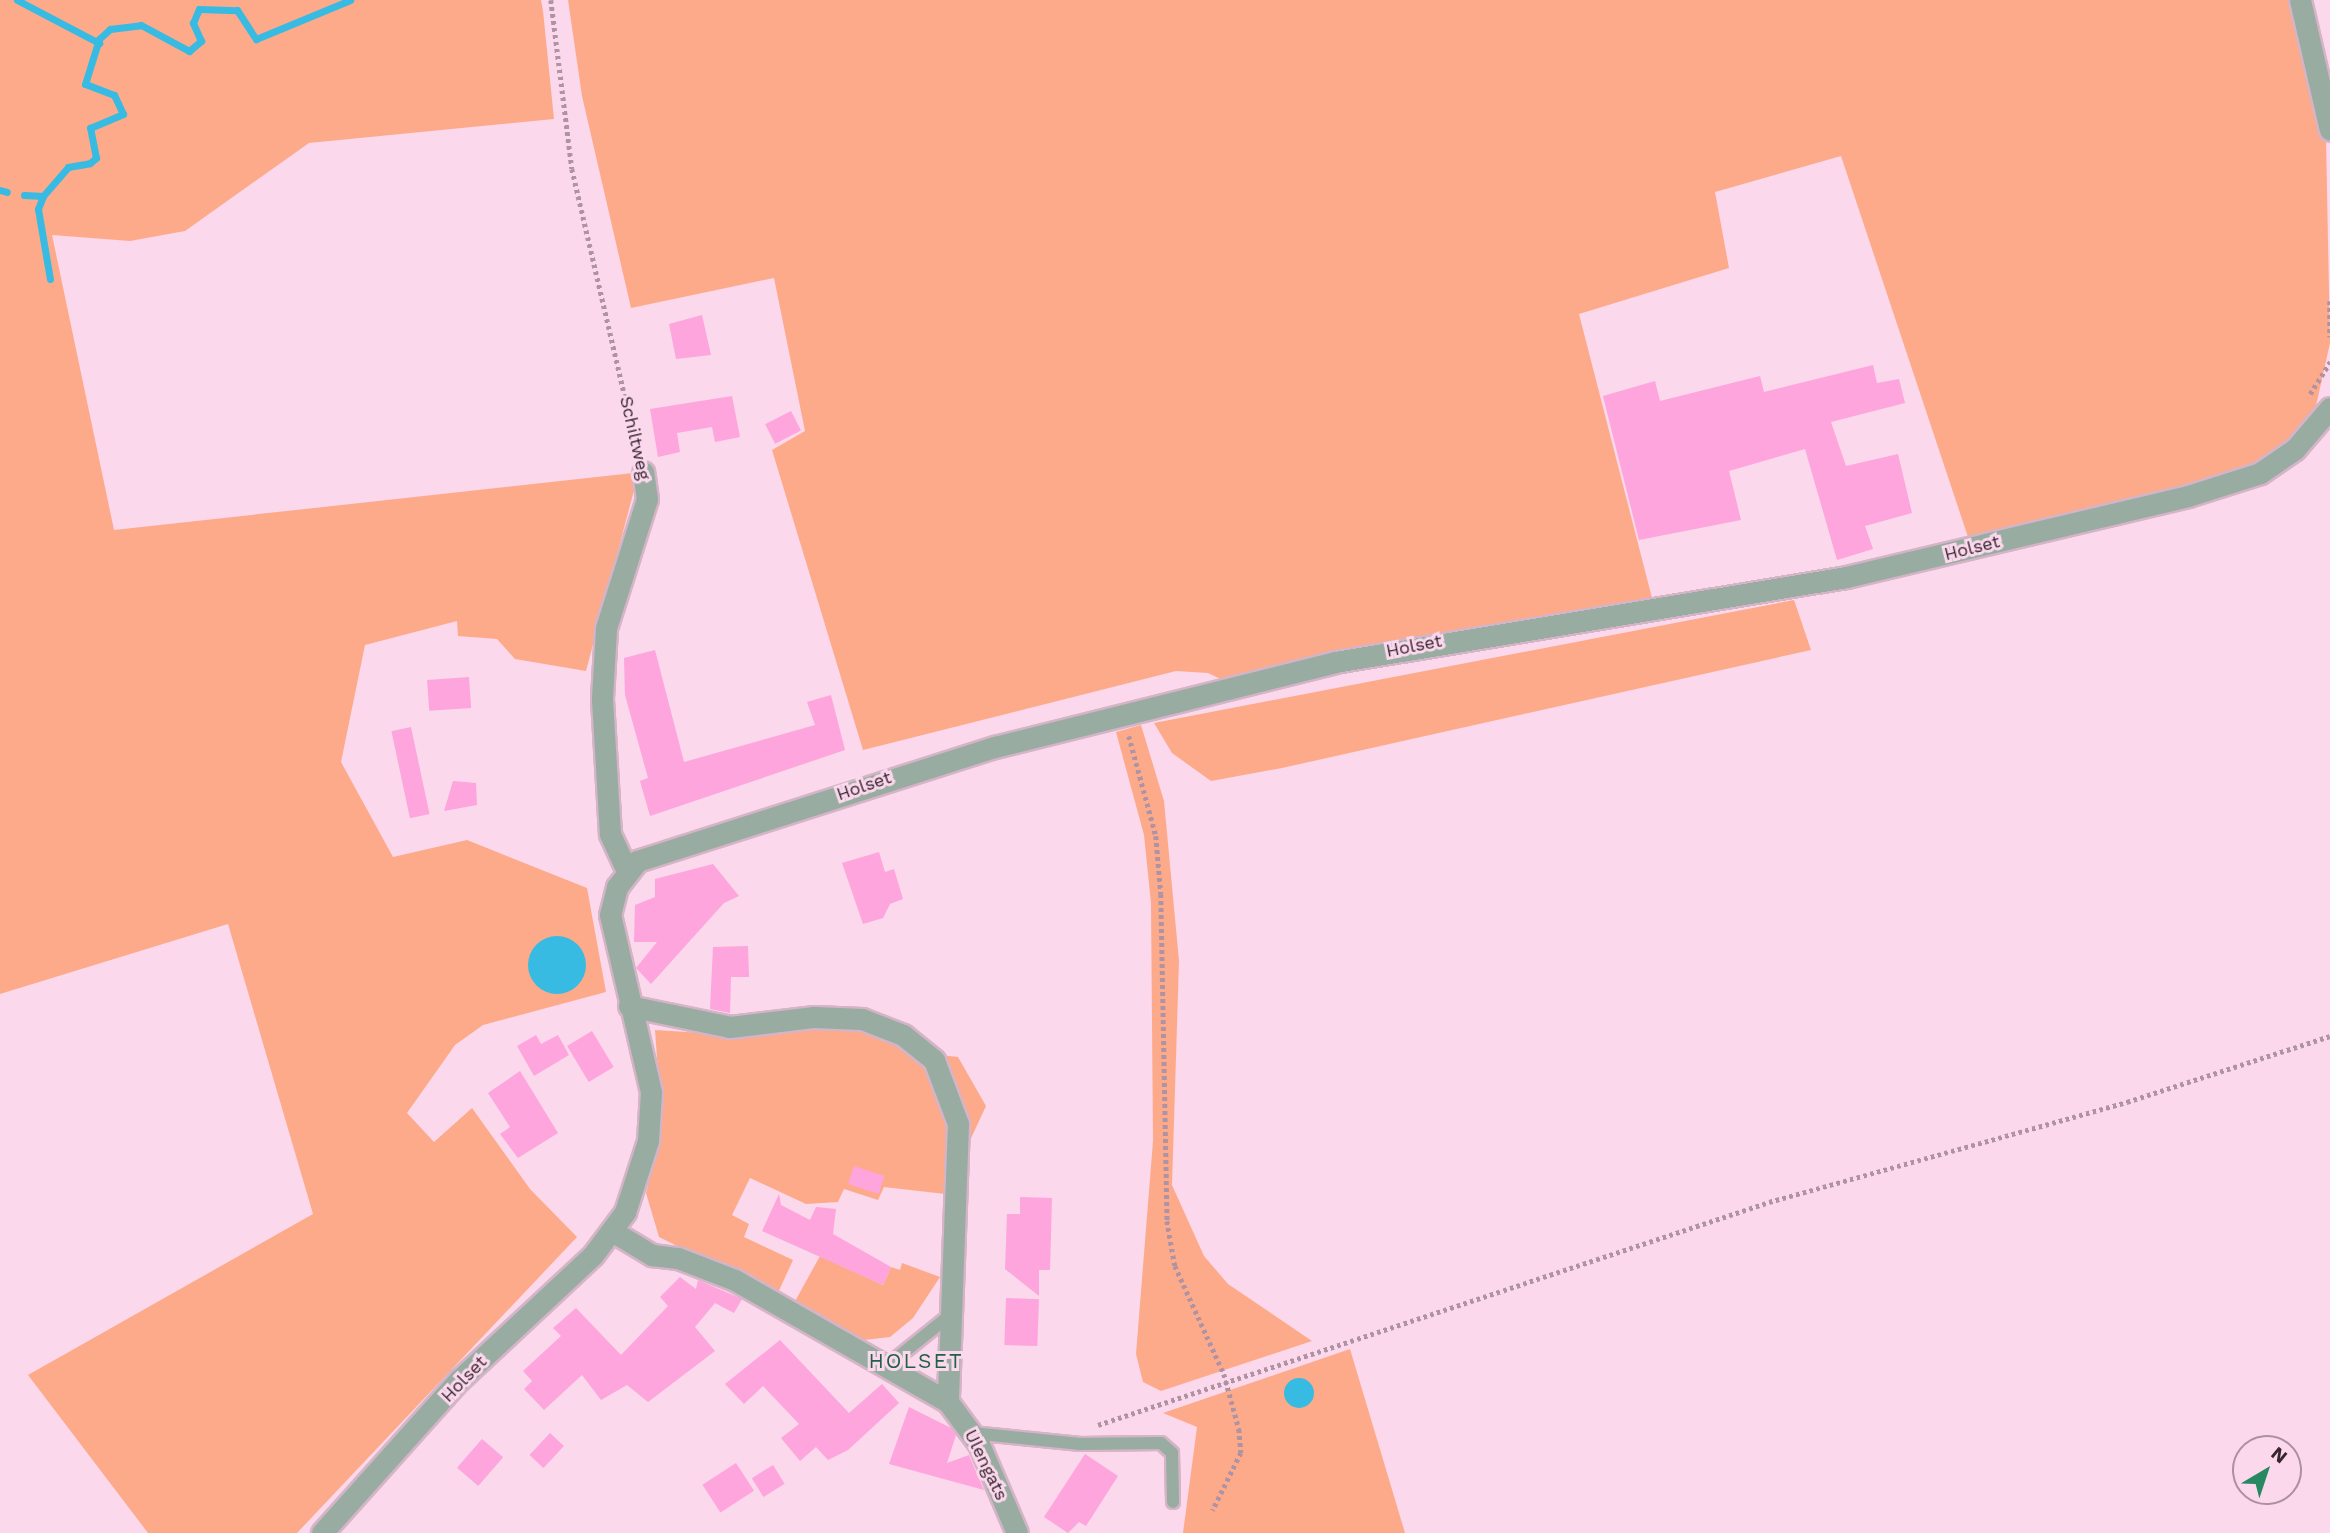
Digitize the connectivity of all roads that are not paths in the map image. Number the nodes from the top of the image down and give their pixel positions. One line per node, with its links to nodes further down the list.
1 (2300, 0): 2 (street)
2 (2330, 130)
3 (2330, 408): 5 (street, Holset)
4 (643, 472): 5 (street, Schiltweg)
5 (627, 871): 6 (street, Holset)
6 (629, 1006): 7 (street, Holset); 8 (street)
7 (612, 1231): 9 (street); 13 (street, Holset)
8 (949, 1316): 9 (lane); 10 (street)
9 (887, 1366): 10 (street)
10 (948, 1402): 11 (street, Ulengats)
11 (972, 1433): 12 (lane); 14 (street, Ulengats)
12 (1172, 1502)
13 (322, 1533)
14 (1017, 1533)

